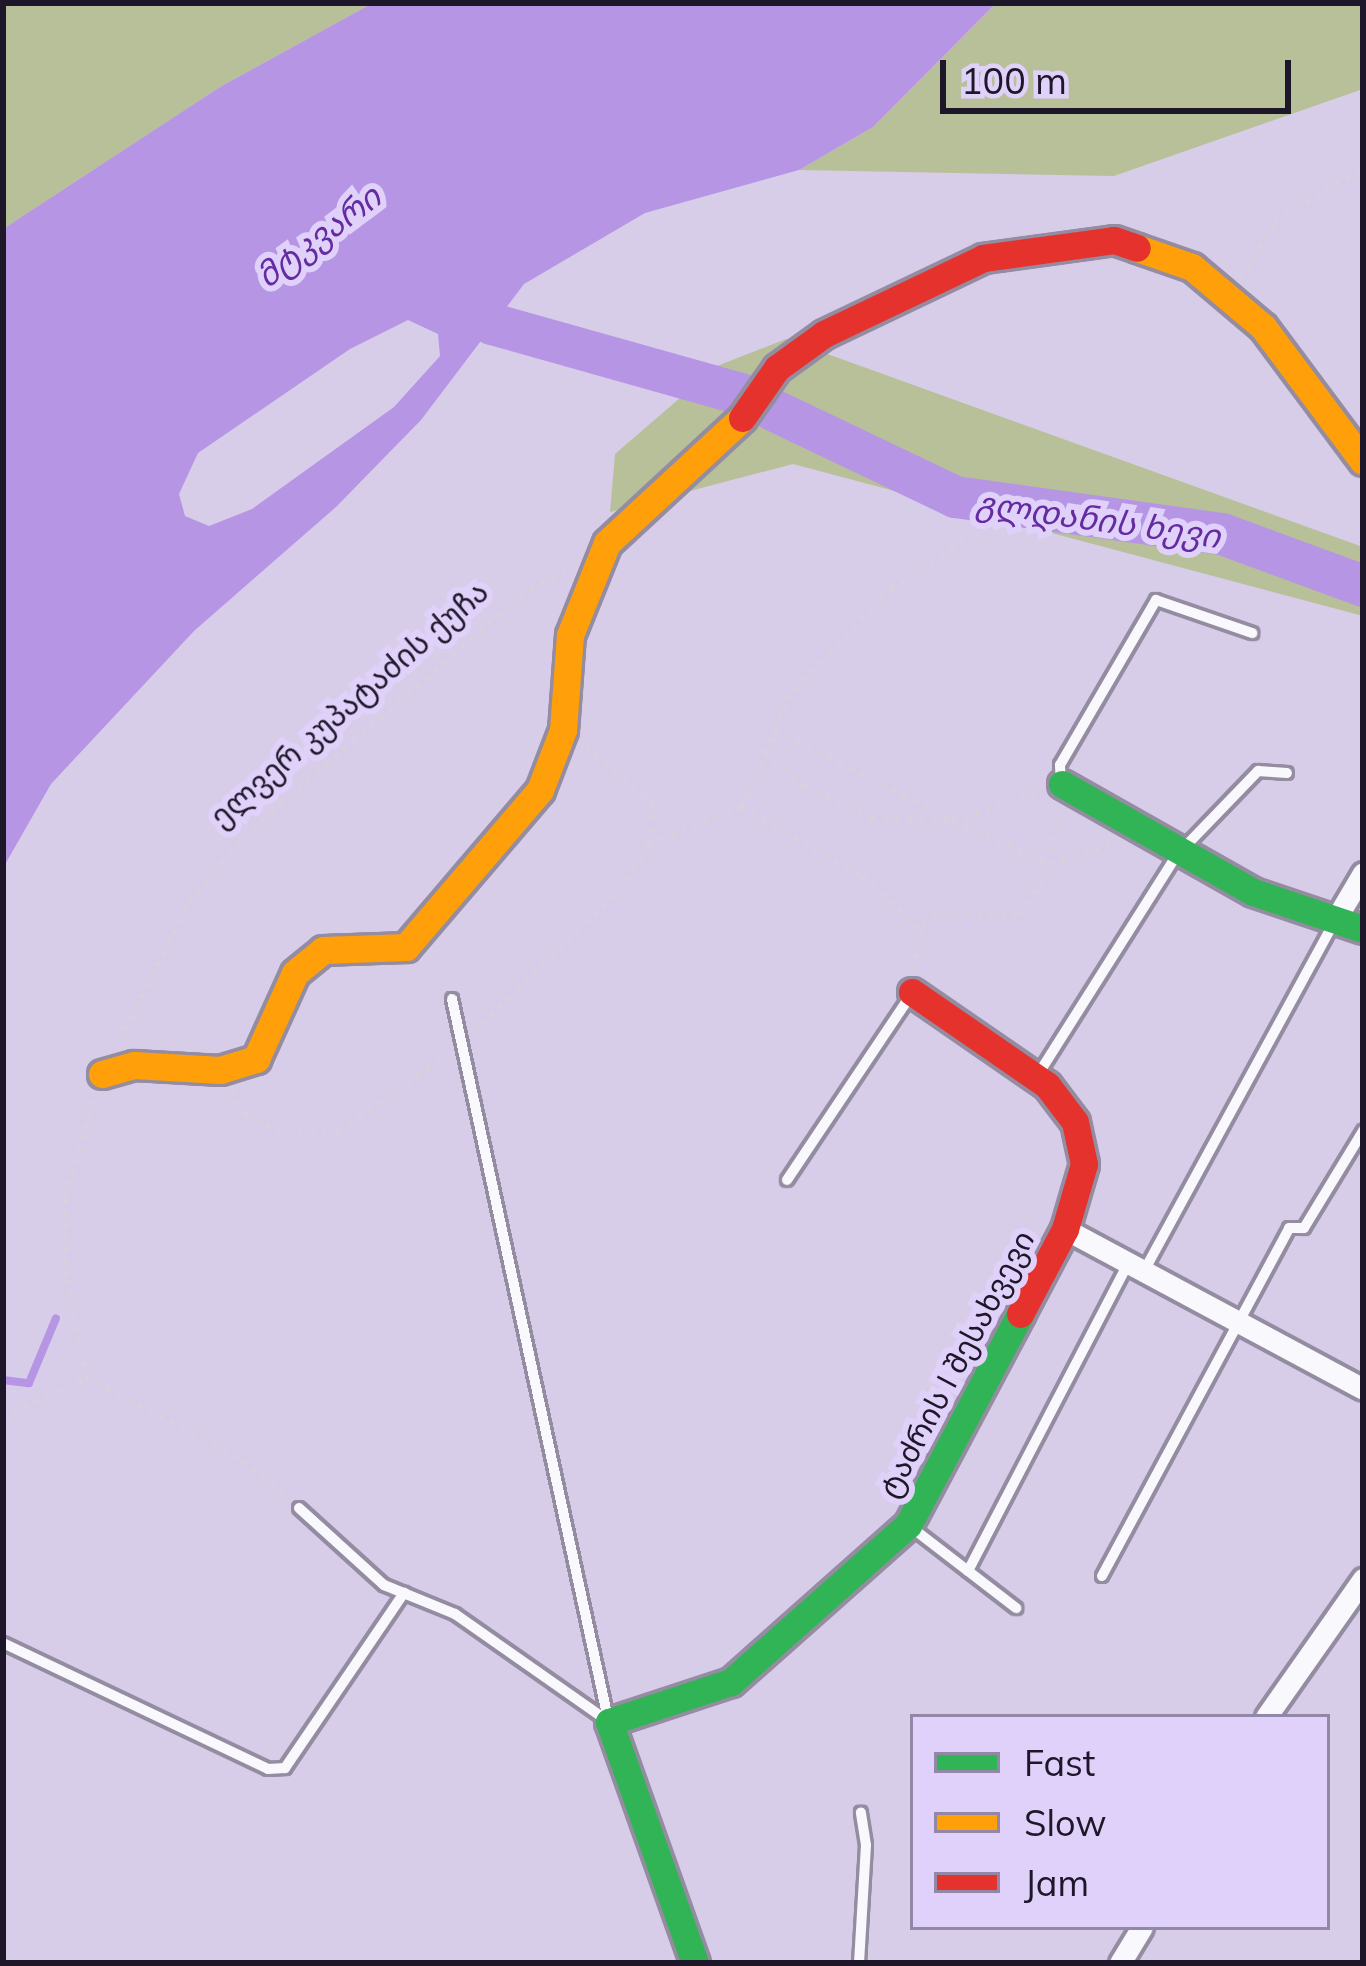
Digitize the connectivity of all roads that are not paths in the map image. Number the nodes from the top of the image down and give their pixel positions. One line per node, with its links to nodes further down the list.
1 (1363, 461): 10 (street)
2 (1252, 633): 4 (lane)
3 (1288, 773): 5 (lane)
4 (1062, 784): 5 (street)
5 (1177, 855): 7 (street); 11 (lane)
6 (1363, 873): 7 (street)
7 (1350, 923): 15 (lane)
8 (912, 992): 11 (street, ტაძრის I შესახვევი); 13 (lane)
9 (452, 999): 27 (lane)
10 (102, 1074)
11 (1036, 1077): 14 (street, ტაძრის I შესახვევი)
12 (1363, 1131): 16 (lane)
13 (787, 1180)
14 (1066, 1229): 15 (street, ტაძრის I შესახვევი); 19 (street, ტაძრის I შესახვევი)
15 (1136, 1267): 16 (street, ტაძრის I შესახვევი); 20 (lane)
16 (1238, 1322): 17 (street, ტაძრის I შესახვევი); 21 (lane)
17 (1363, 1389)
18 (299, 1508): 23 (lane)
19 (908, 1525): 20 (lane); 27 (street, ტაძრის I შესახვევი)
20 (968, 1571): 24 (lane)
21 (1102, 1576)
22 (1363, 1579): 26 (street)
23 (404, 1593): 25 (lane); 27 (lane)
24 (1016, 1608)
25 (3, 1643)
26 (1268, 1714)
27 (609, 1722): 30 (street)
28 (861, 1812): 31 (lane)
29 (1140, 1930): 32 (street)
30 (695, 1963)
31 (859, 1963)
32 (1120, 1963)

